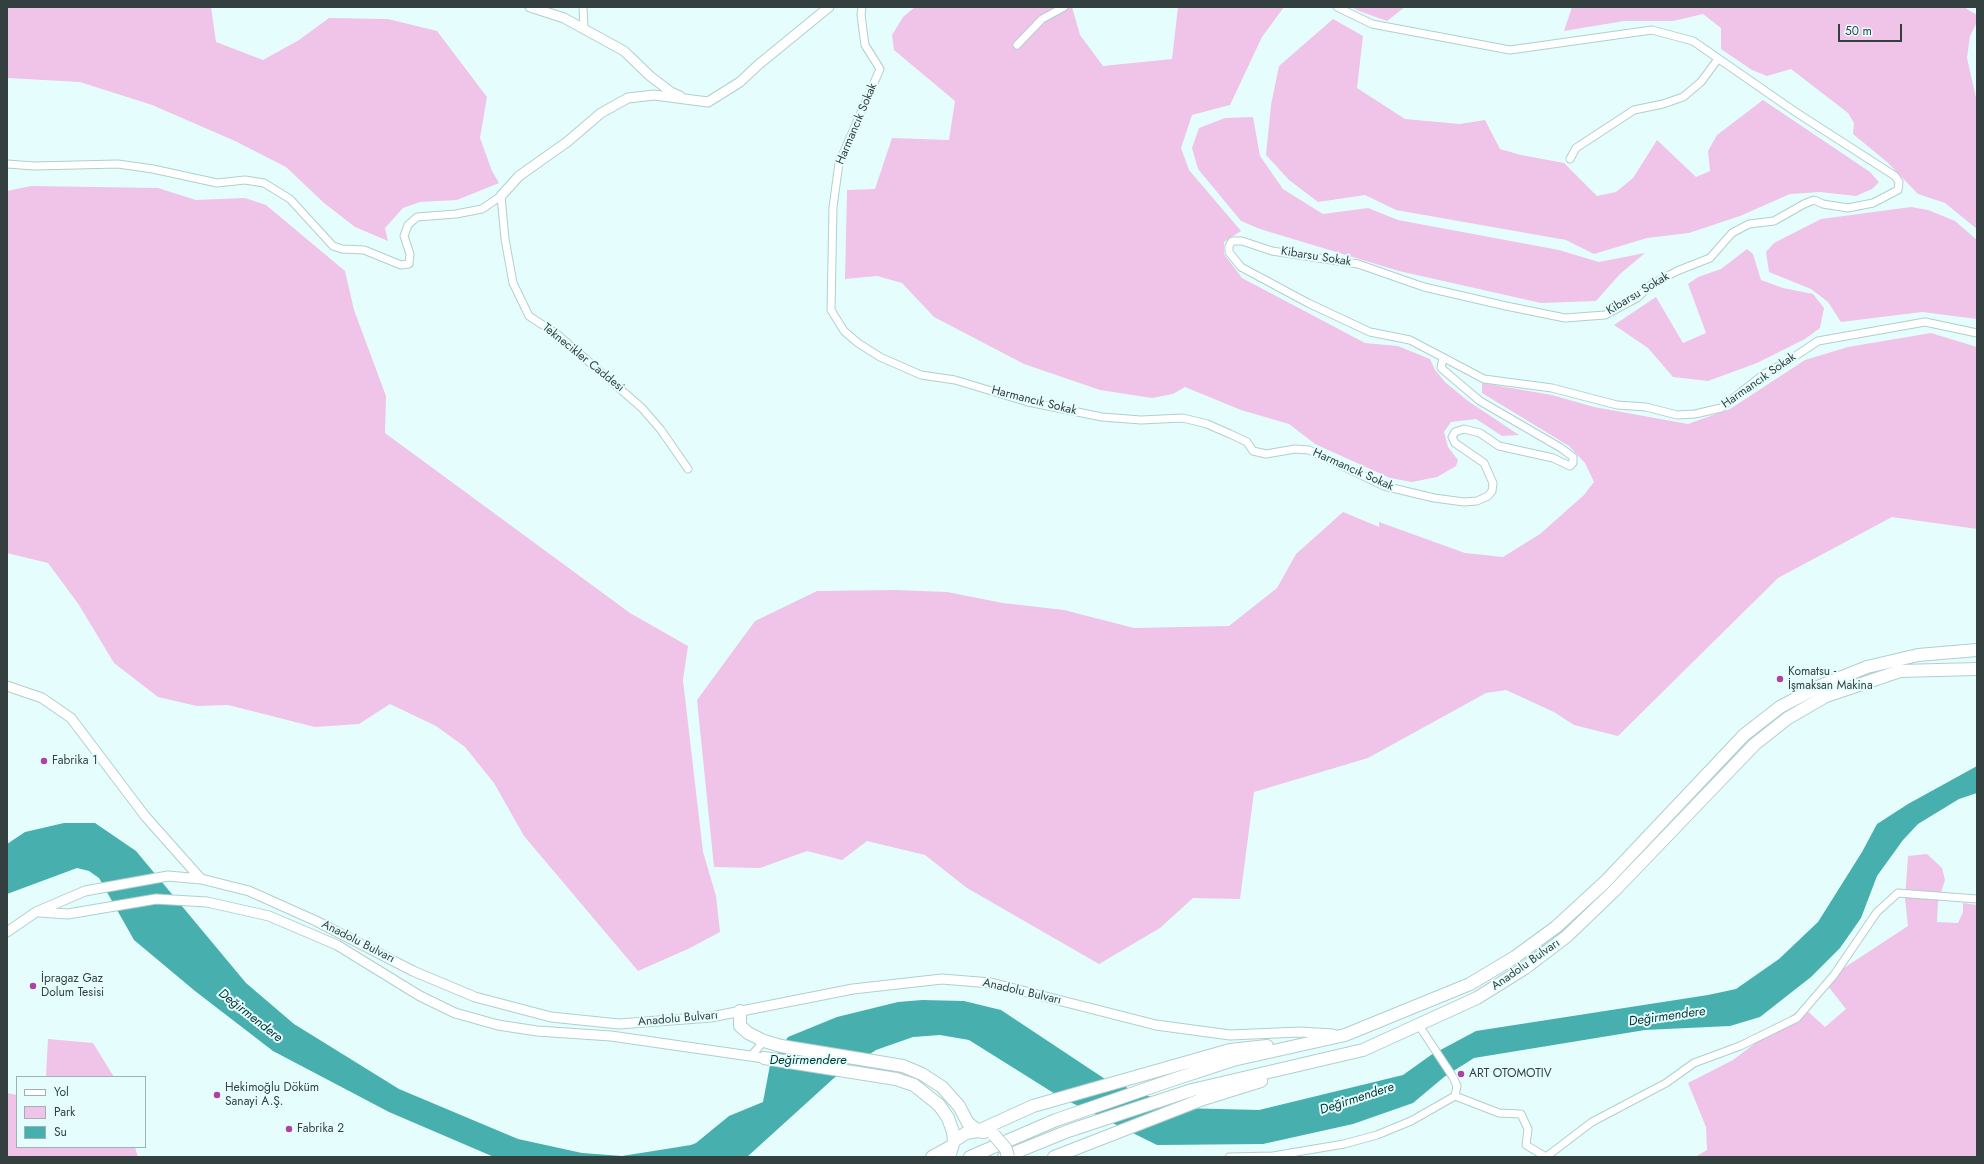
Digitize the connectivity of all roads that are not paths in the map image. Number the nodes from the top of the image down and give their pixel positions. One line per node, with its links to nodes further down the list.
1 (530, 7): 7 (street)
2 (583, 7): 7 (street)
3 (829, 7): 10 (street)
4 (862, 7): 15 (street, Harmancık Sokak)
5 (1064, 7): 8 (street)
6 (1337, 7): 9 (street, Kibarsu Sokak)
7 (584, 28): 10 (street)
8 (1017, 45)
9 (1718, 59): 11 (street); 15 (street, Kibarsu Sokak)
10 (691, 101): 13 (street)
11 (1570, 159)
12 (7, 164): 13 (street)
13 (501, 196): 16 (street, Teknecikler Caddesi)
14 (1977, 333): 15 (street, Harmancık Sokak)
15 (1443, 358)
16 (688, 469)
17 (1977, 650): 26 (highway, Anadolu Bulvarı)
18 (1977, 669): 25 (highway, Anadolu Bulvarı)
19 (7, 686): 20 (street)
20 (201, 878): 22 (street, Anadolu Bulvarı); 24 (street, Anadolu Bulvarı)
21 (1977, 899): 40 (street)
22 (36, 912): 23 (street, Anadolu Bulvarı); 29 (street, Anadolu Bulvarı)
23 (7, 932)
24 (740, 1011): 26 (street, Anadolu Bulvarı); 27 (highway)
25 (1418, 1024): 28 (highway, Anadolu Bulvarı); 31 (street)
26 (1345, 1035): 32 (highway); 35 (highway, Anadolu Bulvarı)
27 (764, 1041): 29 (street); 32 (highway)
28 (1362, 1050): 36 (highway, Anadolu Bulvarı); 38 (highway)
29 (751, 1056): 30 (street, Anadolu Bulvarı)
30 (764, 1058): 33 (highway)
31 (1455, 1096): 39 (street); 40 (street)
32 (978, 1131): 33 (highway); 37 (highway, bridge)
33 (951, 1150): 34 (highway)
34 (932, 1157)
35 (970, 1157)
36 (1004, 1157)
37 (1008, 1157)
38 (1054, 1157)
39 (1229, 1157)
40 (1546, 1157)

